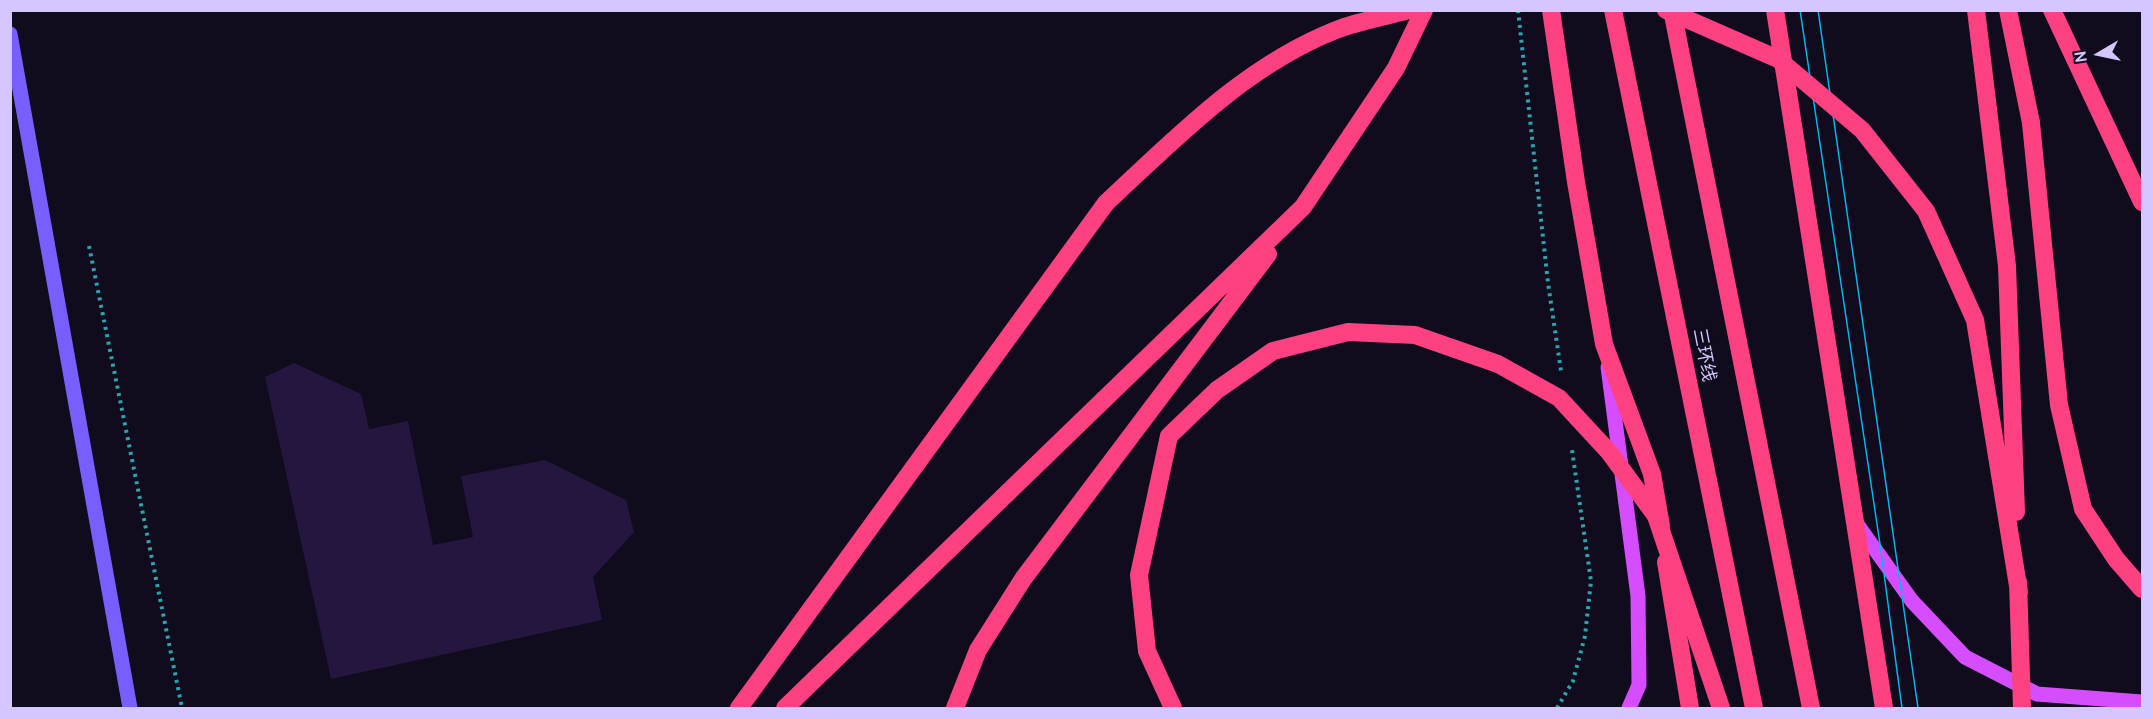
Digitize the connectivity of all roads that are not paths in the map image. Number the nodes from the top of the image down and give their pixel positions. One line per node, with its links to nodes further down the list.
1 (1408, 10): 20 (highway, bridge)
2 (1424, 10): 13 (highway, bridge)
3 (1551, 10): 14 (highway)
4 (1613, 10): 27 (highway, 三环线, bridge)
5 (1666, 10): 17 (highway, bridge)
6 (1672, 10): 28 (highway, 三环线, bridge)
7 (1775, 10): 15 (highway)
8 (1976, 10): 17 (highway, bridge)
9 (2008, 10): 16 (highway, bridge)
10 (2052, 10): 12 (highway)
11 (10, 34): 19 (street)
12 (2142, 202)
13 (1303, 207): 21 (highway, bridge); 22 (highway, bridge)
14 (1605, 344): 24 (main road); 25 (highway)
15 (1852, 518): 18 (main road); 29 (highway)
16 (2142, 590)
17 (2019, 592): 30 (highway, bridge)
18 (2142, 702)
19 (130, 708)
20 (739, 708)
21 (785, 708)
22 (955, 708)
23 (1173, 708): 26 (highway, bridge)
24 (1629, 708)
25 (1690, 708)
26 (1721, 708)
27 (1754, 708)
28 (1811, 708)
29 (1884, 708)
30 (2022, 708)

